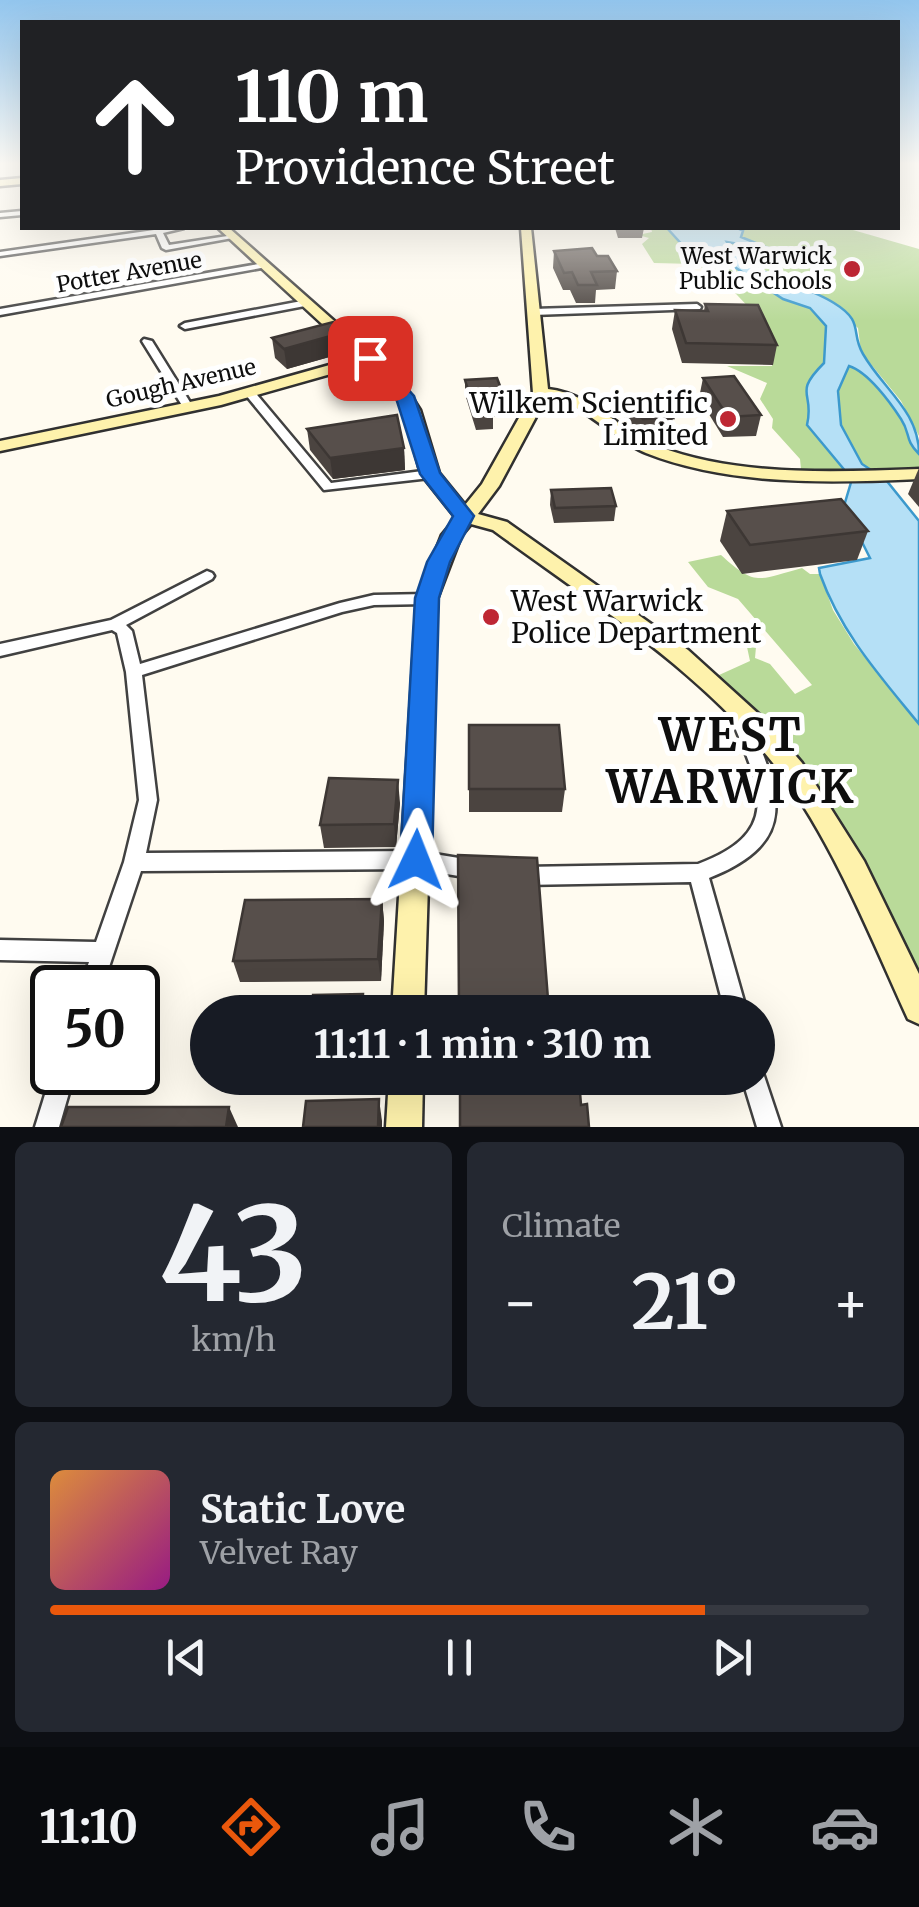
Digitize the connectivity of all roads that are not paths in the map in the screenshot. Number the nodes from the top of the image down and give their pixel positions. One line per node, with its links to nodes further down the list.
1 (165, 230): 3 (street)
2 (526, 230): 10 (main road)
3 (158, 231): 4 (street); 5 (street)
4 (229, 232): 6 (main road)
5 (0, 254)
6 (264, 265): 7 (main road); 9 (street, Potter Avenue)
7 (306, 303): 11 (street); 13 (main road)
8 (697, 306): 10 (street)
9 (0, 312)
10 (533, 312): 15 (main road)
11 (185, 326)
12 (147, 340): 16 (street)
13 (370, 358): 14 (main road, Gough Avenue); 18 (main road)
14 (248, 392): 16 (main road, Gough Avenue); 18 (street)
15 (541, 393): 19 (main road); 20 (main road)
16 (188, 407): 17 (main road, Gough Avenue)
17 (0, 446)
18 (430, 474): 20 (main road)
19 (918, 474)
20 (464, 516): 22 (main road); 26 (main road)
21 (207, 576): 23 (street)
22 (427, 598): 25 (street); 27 (main road)
23 (116, 624): 24 (street); 25 (street)
24 (0, 650)
25 (134, 672): 28 (street)
26 (735, 708): 29 (street); 35 (main road)
27 (416, 860): 28 (street); 29 (street); 33 (main road)
28 (134, 862): 31 (street)
29 (698, 873): 34 (street)
30 (0, 950): 31 (street)
31 (103, 952): 32 (street)
32 (99, 965)
33 (409, 995)
34 (731, 995)
35 (919, 1008)
36 (57, 1095): 39 (street)
37 (405, 1095): 40 (main road)
38 (759, 1095): 41 (street)
39 (48, 1127)
40 (404, 1127)
41 (769, 1127)

